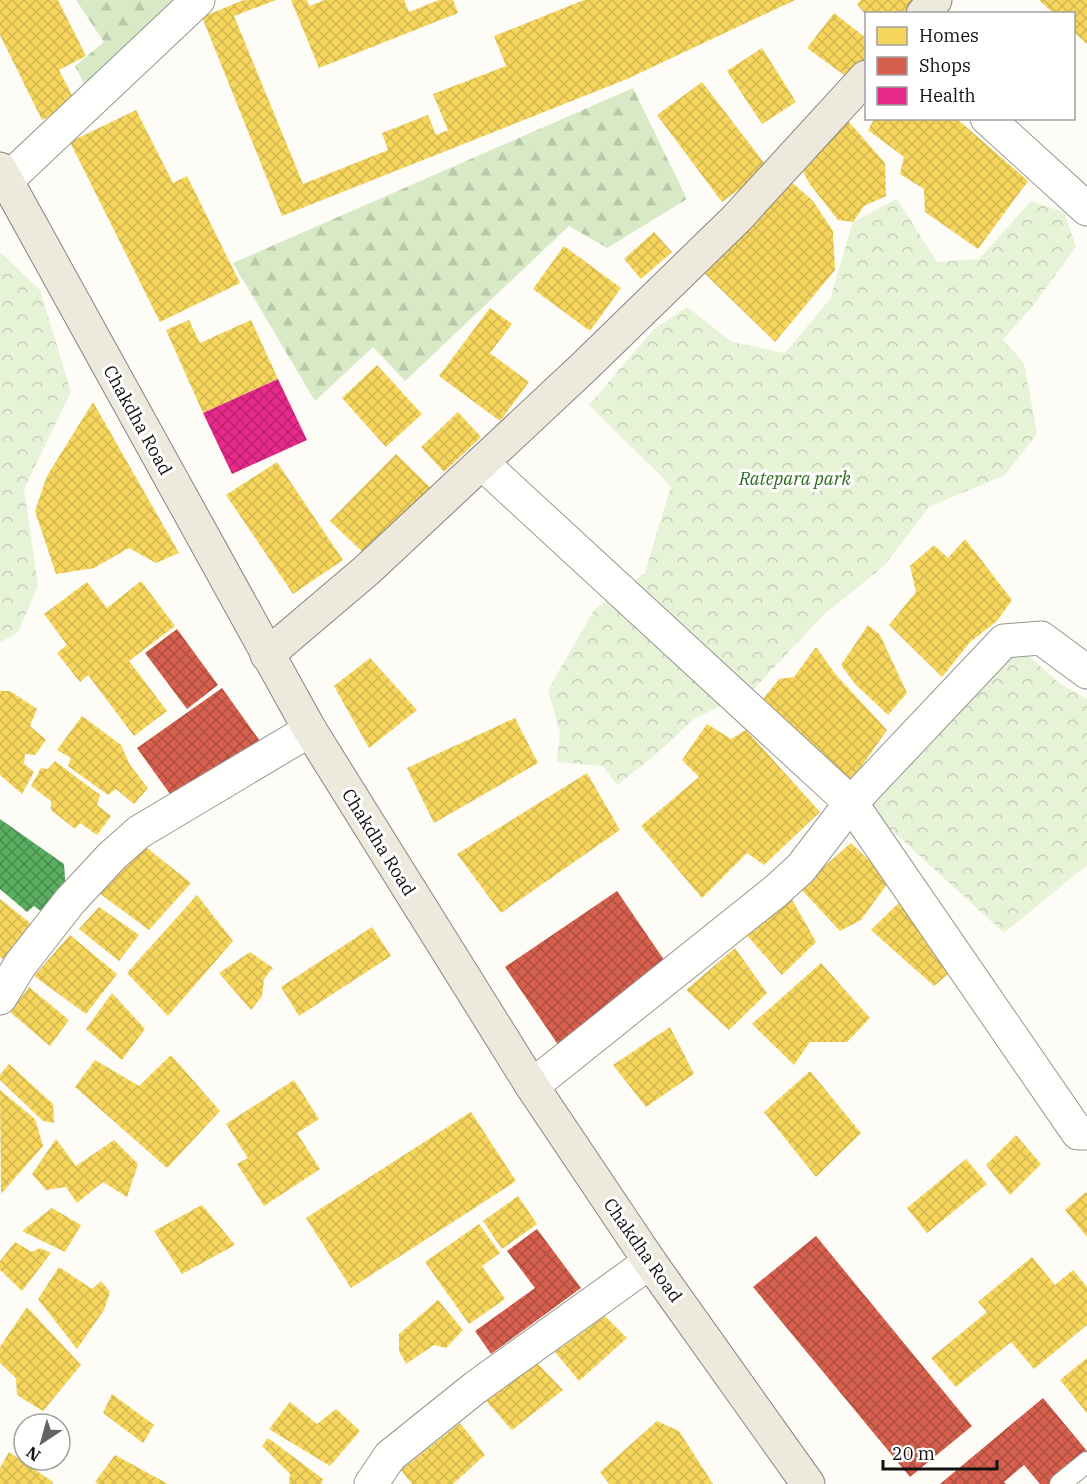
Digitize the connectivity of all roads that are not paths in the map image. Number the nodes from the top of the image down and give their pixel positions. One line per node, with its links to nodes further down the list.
1 (198, 0): 6 (street)
2 (935, 0): 3 (main road)
3 (925, 12)
4 (865, 79): 8 (main road)
5 (989, 120): 7 (street)
6 (3, 175): 9 (main road, Chakdha Road)
7 (1087, 209)
8 (482, 463): 9 (main road); 12 (street)
9 (267, 655): 11 (main road, Chakdha Road)
10 (1087, 672): 12 (street)
11 (310, 730): 13 (street); 14 (main road, Chakdha Road)
12 (851, 802): 14 (street); 15 (street)
13 (0, 998)
14 (532, 1086): 16 (main road, Chakdha Road)
15 (1087, 1132)
16 (650, 1262): 18 (street); 19 (main road, Chakdha Road)
17 (1087, 1462): 20 (lane)
18 (371, 1484)
19 (808, 1484)
20 (1060, 1484)

